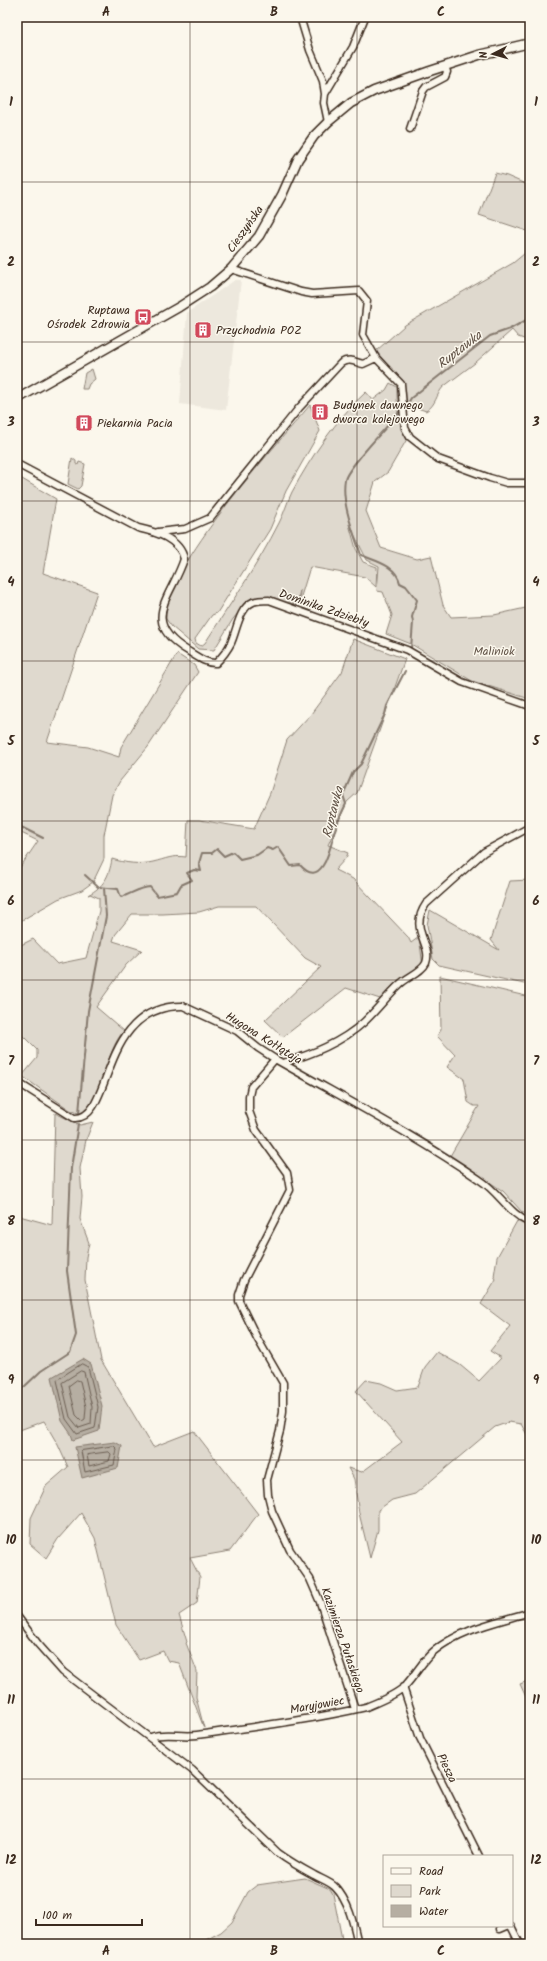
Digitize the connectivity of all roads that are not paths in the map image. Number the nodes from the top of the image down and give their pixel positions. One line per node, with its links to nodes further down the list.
1 (300, 17): 5 (street)
2 (365, 17): 5 (street)
3 (530, 43): 4 (main road, Cieszyńska)
4 (445, 66): 6 (main road, Cieszyńska); 7 (street)
5 (325, 94): 6 (street)
6 (328, 122): 8 (main road, Cieszyńska)
7 (410, 129)
8 (231, 269): 9 (street); 10 (main road, Cieszyńska)
9 (376, 358): 12 (street); 13 (street, Dominika Zdziebły)
10 (17, 399)
11 (17, 464): 13 (street, Dominika Zdziebły)
12 (530, 483)
13 (155, 532): 14 (street, Dominika Zdziebły)
14 (530, 706)
15 (530, 827): 17 (street)
16 (275, 1059): 17 (street, Hugona Kołłątaja); 18 (street, Hugona Kołłątaja); 23 (street, Kazimierza Pułaskiego)
17 (283, 1063): 19 (street, Hugona Kołłątaja)
18 (17, 1082)
19 (530, 1224)
20 (530, 1612): 22 (street, Maryjowiec)
21 (17, 1616): 24 (street)
22 (403, 1687): 23 (street, Maryjowiec); 25 (street, Piesza)
23 (355, 1709): 24 (street, Maryjowiec)
24 (151, 1737): 29 (street)
25 (478, 1855)
26 (505, 1927): 28 (street)
27 (512, 1927): 30 (street)
28 (500, 1929)
29 (358, 1944)
30 (520, 1944)

